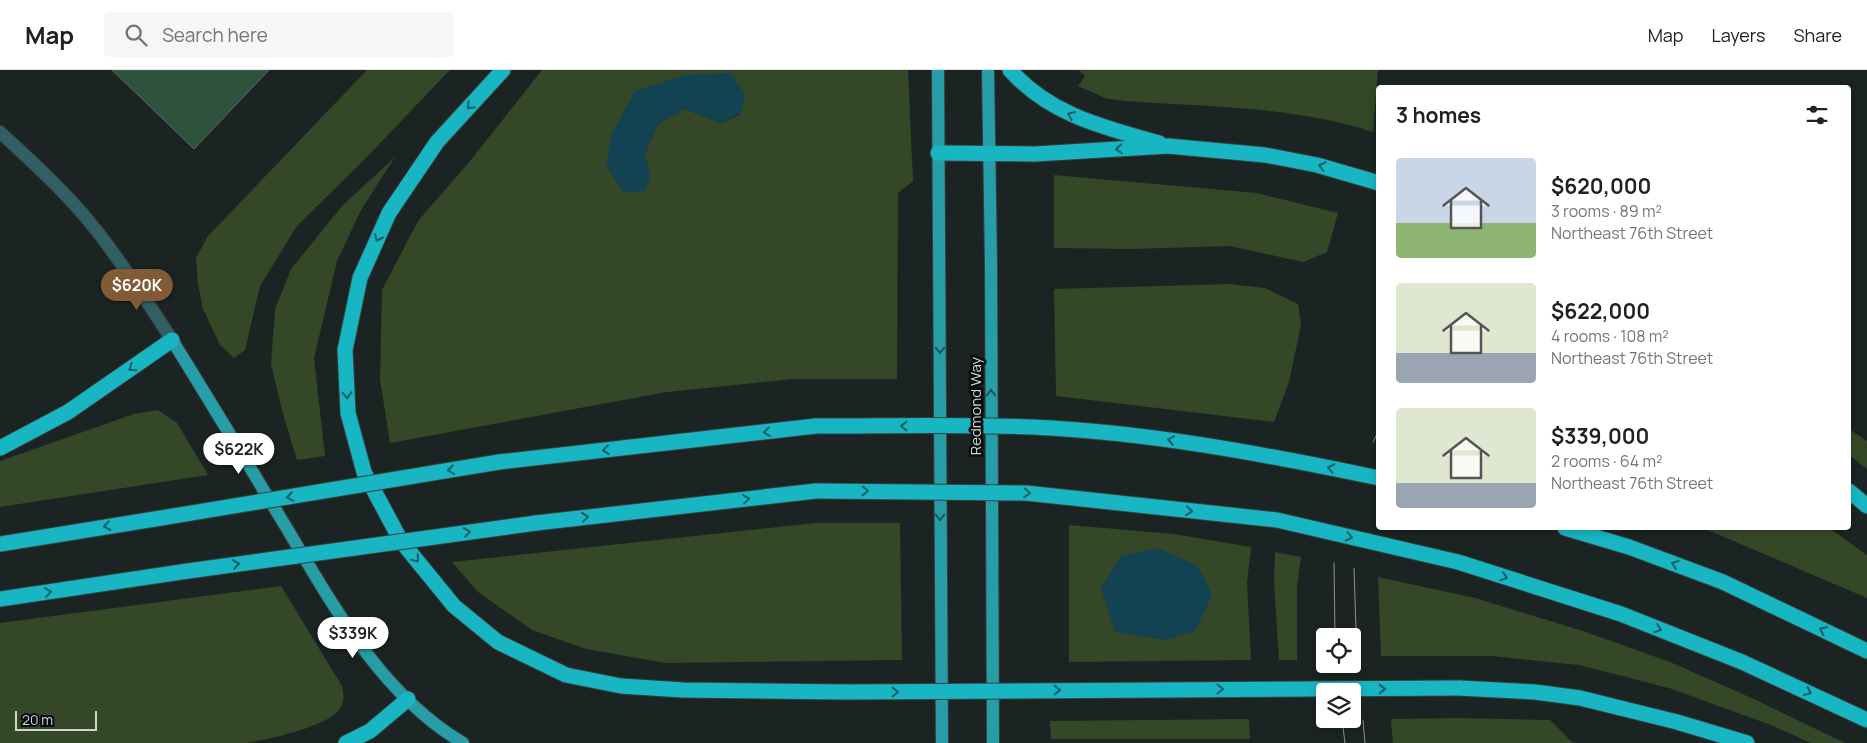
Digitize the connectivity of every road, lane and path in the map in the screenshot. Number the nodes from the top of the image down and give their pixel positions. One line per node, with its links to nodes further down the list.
1 (503, 70): 25 (highway, one-way to 25, bridge)
2 (938, 70): 7 (main road)
3 (988, 70): 8 (main road, Redmond Way)
4 (1010, 70): 6 (highway, one-way to 4)
5 (0, 132): 10 (street)
6 (1168, 146): 8 (highway, one-way to 8); 9 (highway, one-way to 6)
7 (938, 153): 8 (highway); 23 (main road, one-way to 23)
8 (989, 154): 24 (main road, Redmond Way, one-way to 8)
9 (1374, 181)
10 (172, 340): 11 (highway, one-way to 11); 19 (main road)
11 (0, 448)
12 (1376, 477): 16 (highway, one-way to 16, bridge)
13 (1851, 493): 14 (highway)
14 (1867, 506)
15 (1572, 530): 18 (highway, one-way to 15)
16 (0, 544)
17 (0, 599): 20 (highway, one-way to 20, bridge)
18 (1867, 651)
19 (408, 699): 21 (highway); 22 (main road)
20 (1867, 720)
21 (346, 743)
22 (463, 743)
23 (942, 743)
24 (993, 743)
25 (1747, 743)

